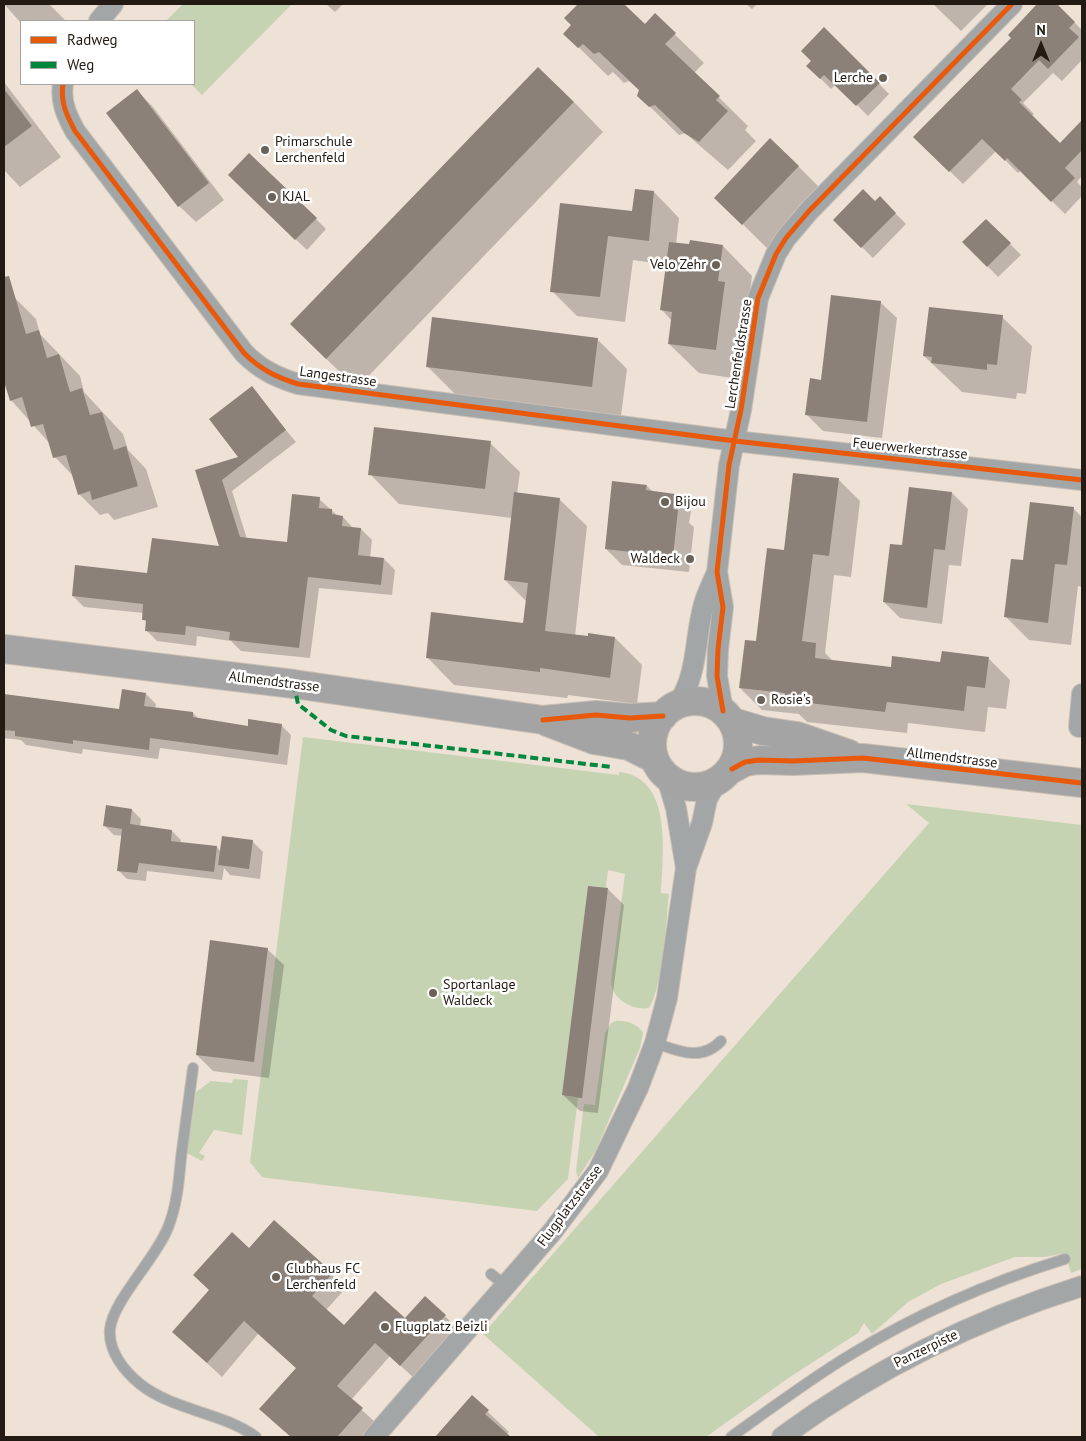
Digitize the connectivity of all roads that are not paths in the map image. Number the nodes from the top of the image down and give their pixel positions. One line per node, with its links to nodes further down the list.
1 (113, 4): 3 (street)
2 (1012, 4): 5 (street, Lerchenfeldstrasse)
3 (100, 20)
4 (63, 85): 5 (street, Langestrasse)
5 (735, 441): 6 (street, Feuerwerkerstrasse); 7 (street, Lerchenfeldstrasse)
6 (1082, 480)
7 (717, 572): 10 (street, Lerchenfeldstrasse); 11 (street, Lerchenfeldstrasse)
8 (4, 648): 12 (main road, Allmendstrasse)
9 (1082, 694): 13 (street)
10 (670, 710): 11 (main road); 12 (main road, Allmendstrasse); 15 (main road)
11 (728, 717): 14 (main road, Allmendstrasse); 16 (main road)
12 (543, 720): 15 (main road, Allmendstrasse)
13 (1079, 727)
14 (863, 758): 16 (main road, Allmendstrasse); 17 (main road, Allmendstrasse)
15 (660, 768): 16 (main road); 18 (street, Flugplatzstrasse)
16 (724, 776): 18 (street, Flugplatzstrasse)
17 (1082, 783)
18 (686, 868): 20 (street, Flugplatzstrasse)
19 (721, 1041): 20 (lane)
20 (655, 1043): 25 (street, Flugplatzstrasse)
21 (193, 1068): 24 (lane)
22 (1065, 1259): 26 (lane)
23 (1082, 1286): 27 (street, Panzerpiste)
24 (256, 1437)
25 (374, 1437)
26 (731, 1437)
27 (782, 1437)

